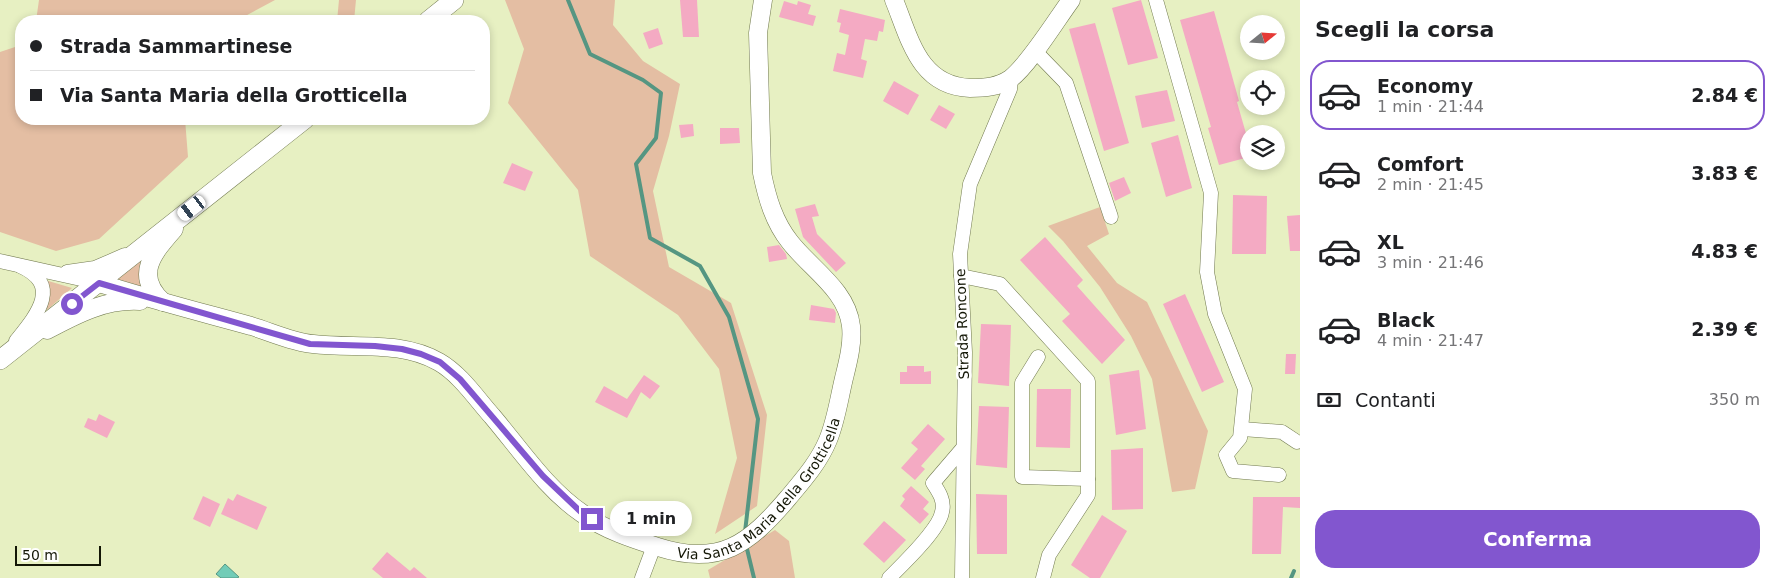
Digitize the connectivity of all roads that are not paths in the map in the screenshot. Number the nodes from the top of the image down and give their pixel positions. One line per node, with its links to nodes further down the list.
1 (454, 0): 6 (main road)
2 (763, 0): 26 (street, Via Santa Maria della Grotticella)
3 (894, 0): 8 (street)
4 (1071, 0): 7 (street)
5 (1156, 0): 21 (street)
6 (435, 15)
7 (1034, 50): 8 (street); 11 (street)
8 (1011, 78): 16 (street, Strada Roncone)
9 (297, 125): 10 (main road)
10 (192, 208): 12 (main road); 18 (street)
11 (1111, 217)
12 (137, 250): 15 (street); 17 (main road)
13 (0, 262): 14 (street)
14 (20, 266): 15 (street); 19 (street)
15 (48, 272): 17 (street)
16 (962, 276): 23 (street, Strada Roncone); 25 (street)
17 (99, 283): 18 (street); 19 (main road)
18 (163, 302): 19 (street); 26 (street, Via Santa Maria della Grotticella)
19 (8, 354)
20 (1038, 357): 25 (street)
21 (1242, 429): 22 (street); 24 (street)
22 (1296, 442)
23 (963, 448): 28 (street); 29 (street, Strada Roncone)
24 (1279, 475)
25 (1088, 480): 30 (street)
26 (654, 546): 27 (street)
27 (642, 578)
28 (889, 578)
29 (962, 578)
30 (1042, 578)

